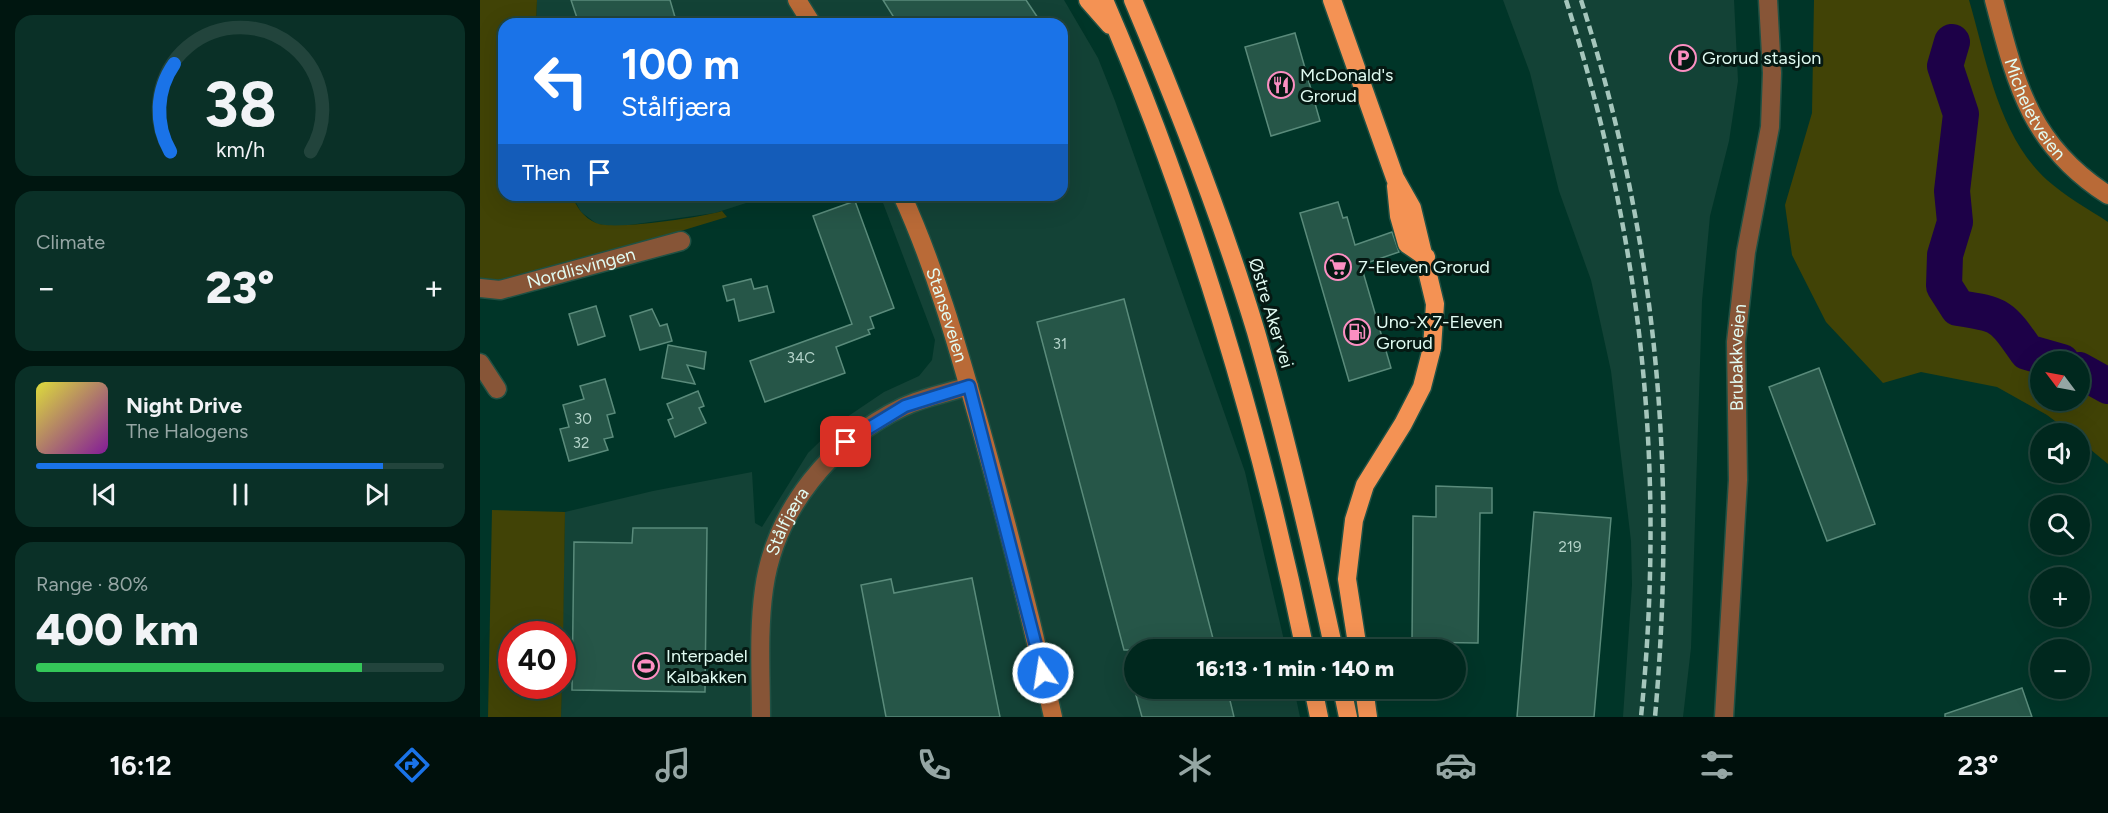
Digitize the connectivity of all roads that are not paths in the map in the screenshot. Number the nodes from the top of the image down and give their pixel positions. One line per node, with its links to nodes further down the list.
1 (796, 0): 8 (street)
2 (1088, 0): 9 (highway)
3 (1104, 0): 9 (highway)
4 (1133, 0): 18 (highway, Østre Aker vei)
5 (1332, 0): 19 (highway)
6 (1768, 0): 28 (street, Brubakkveien)
7 (1994, 0): 10 (street, Micheletveien)
8 (808, 18)
9 (1119, 35): 17 (highway)
10 (2108, 195)
11 (904, 201): 15 (street, Stanseveien)
12 (681, 241): 13 (street, Nordlisvingen)
13 (480, 288)
14 (480, 363): 16 (street)
15 (969, 386): 23 (street, Stålfjæra); 24 (street, Stanseveien)
16 (497, 389)
17 (1302, 639)
18 (1332, 639)
19 (1356, 639)
20 (1315, 699): 25 (highway)
21 (1344, 699): 26 (highway)
22 (1366, 699): 27 (highway)
23 (761, 717)
24 (1053, 717)
25 (1319, 717)
26 (1348, 717)
27 (1368, 717)
28 (1724, 717)

